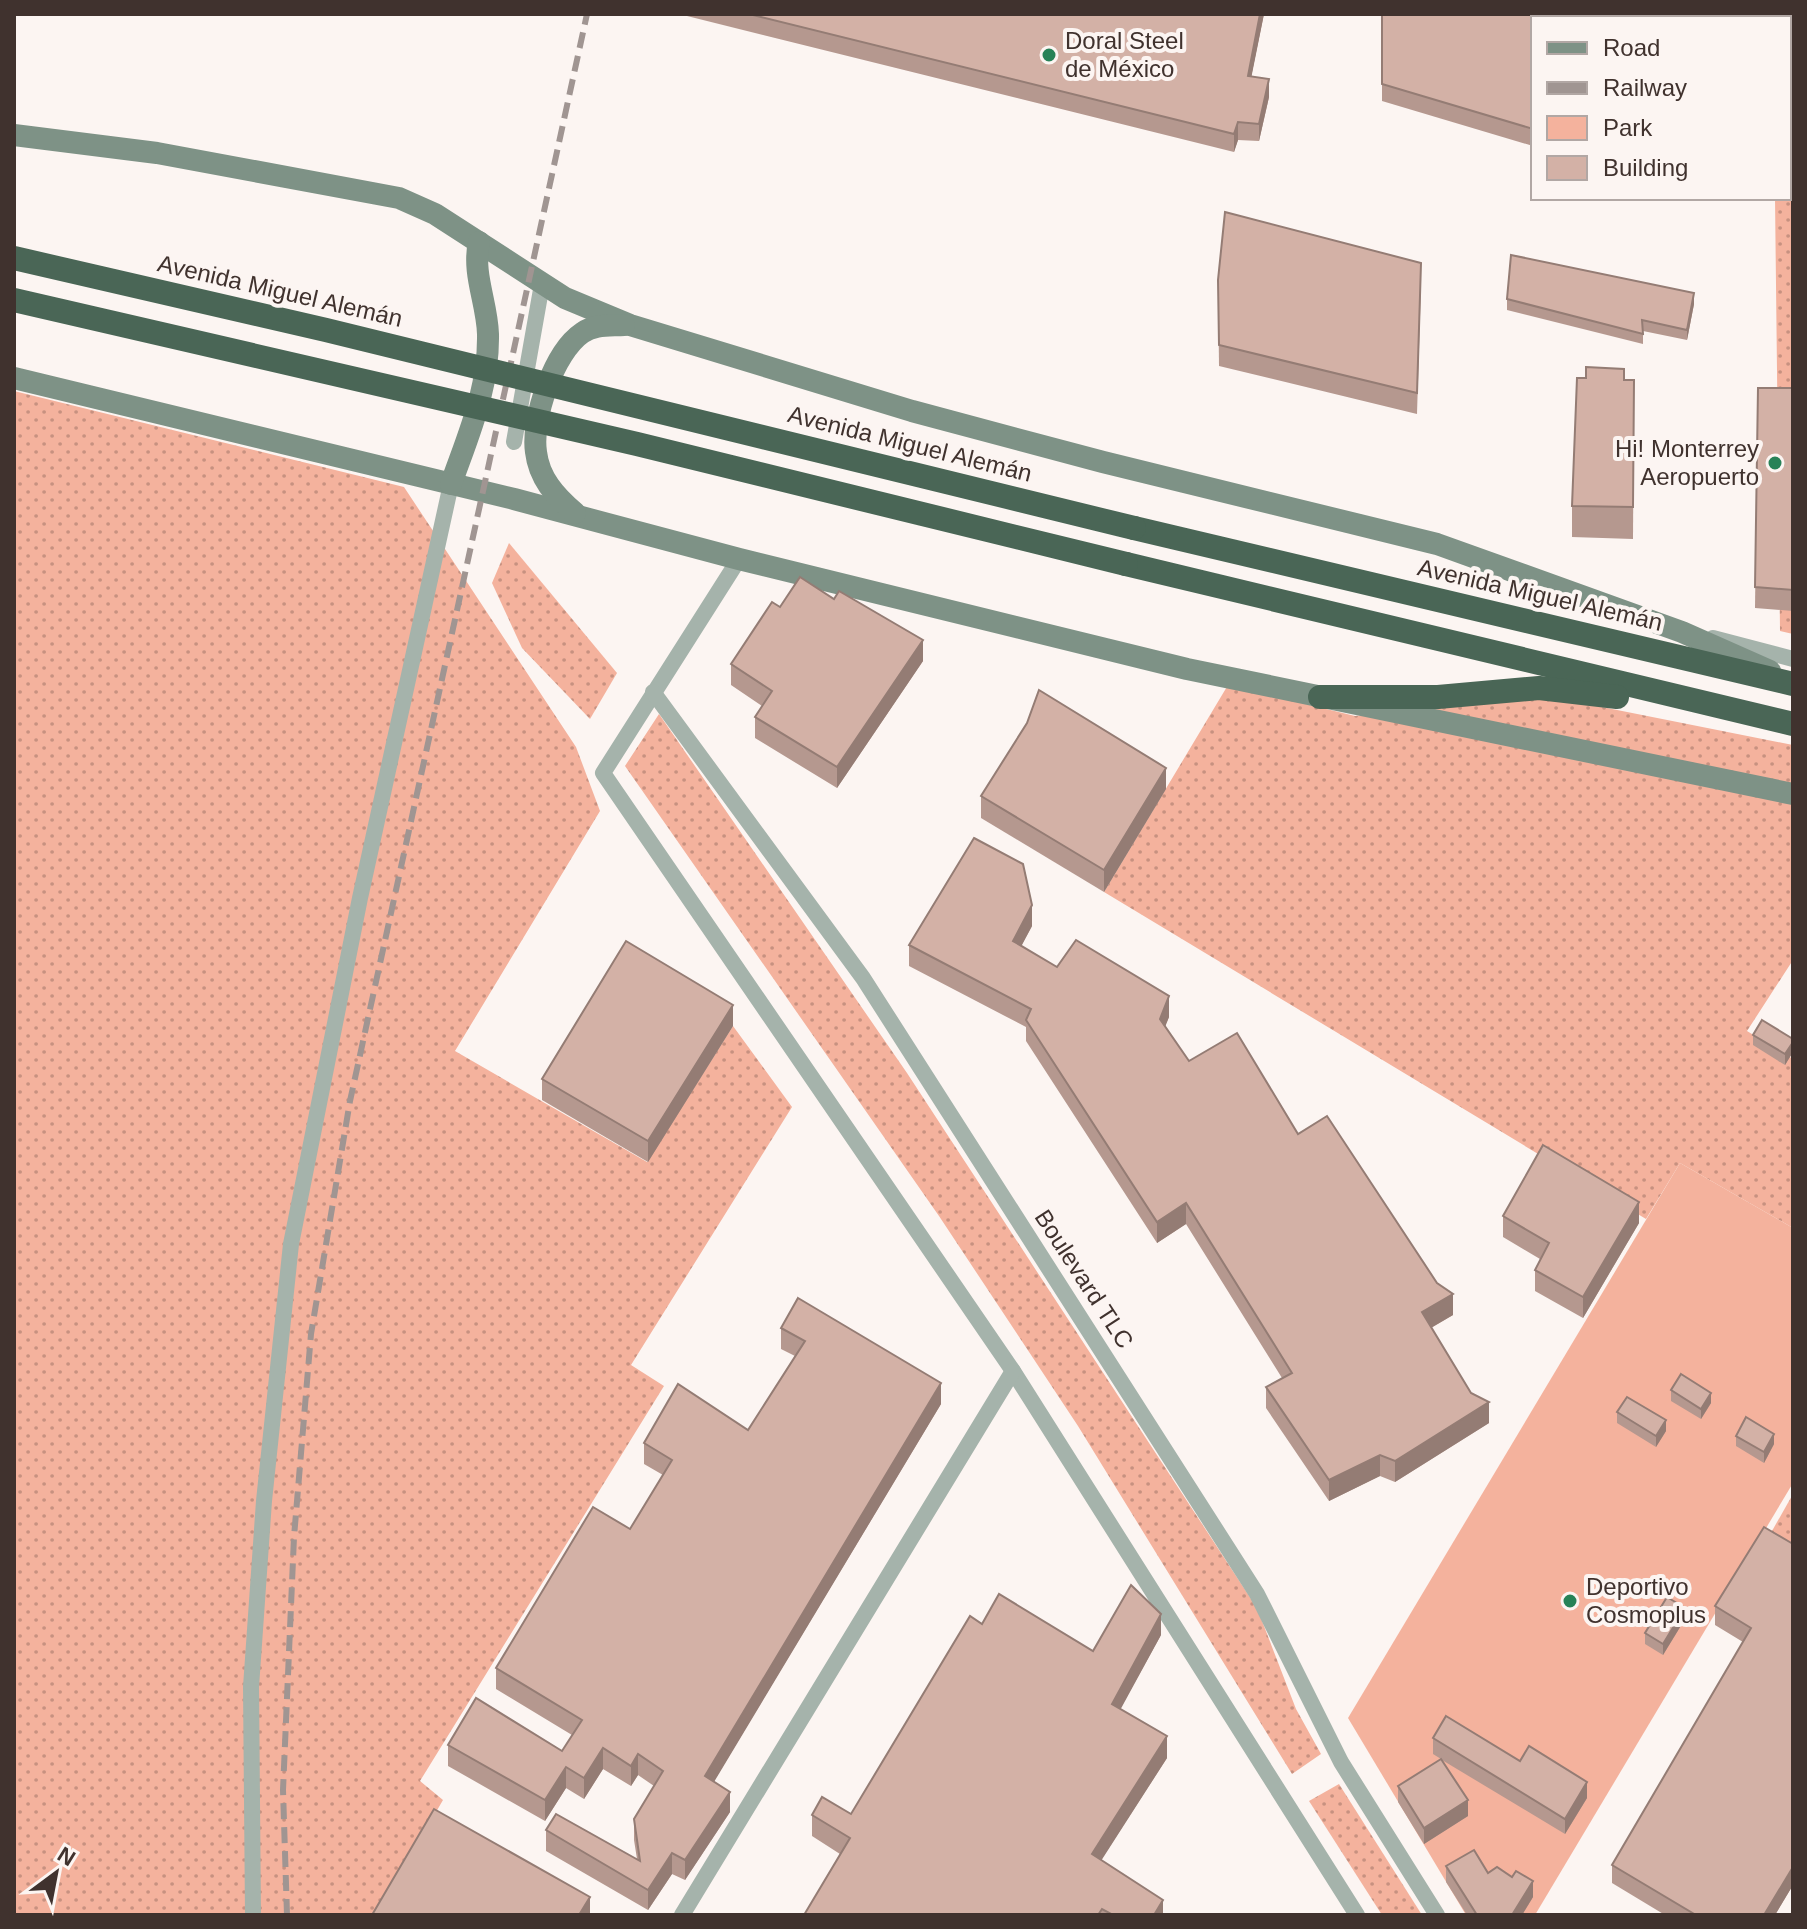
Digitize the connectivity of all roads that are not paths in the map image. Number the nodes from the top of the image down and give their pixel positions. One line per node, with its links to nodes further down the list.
1 (14, 135): 2 (street)
2 (479, 242): 4 (street); 9 (street)
3 (14, 258): 14 (highway, Avenida Miguel Alemán, bridge)
4 (542, 284): 6 (street); 8 (street)
5 (14, 300): 17 (highway, bridge)
6 (630, 325): 10 (street); 12 (street)
7 (14, 378): 9 (street)
8 (514, 442)
9 (451, 484): 10 (street); 20 (street)
10 (582, 519): 11 (street)
11 (739, 559): 15 (street); 16 (street)
12 (1648, 620): 13 (street); 14 (street)
13 (1793, 659)
14 (1793, 682)
15 (653, 692): 19 (street); 23 (street, Boulevard TLC)
16 (1320, 697): 17 (highway); 18 (street)
17 (1793, 725)
18 (1793, 794)
19 (1013, 1371): 21 (street); 22 (street)
20 (253, 1915)
21 (682, 1915)
22 (1357, 1915)
23 (1437, 1915)

